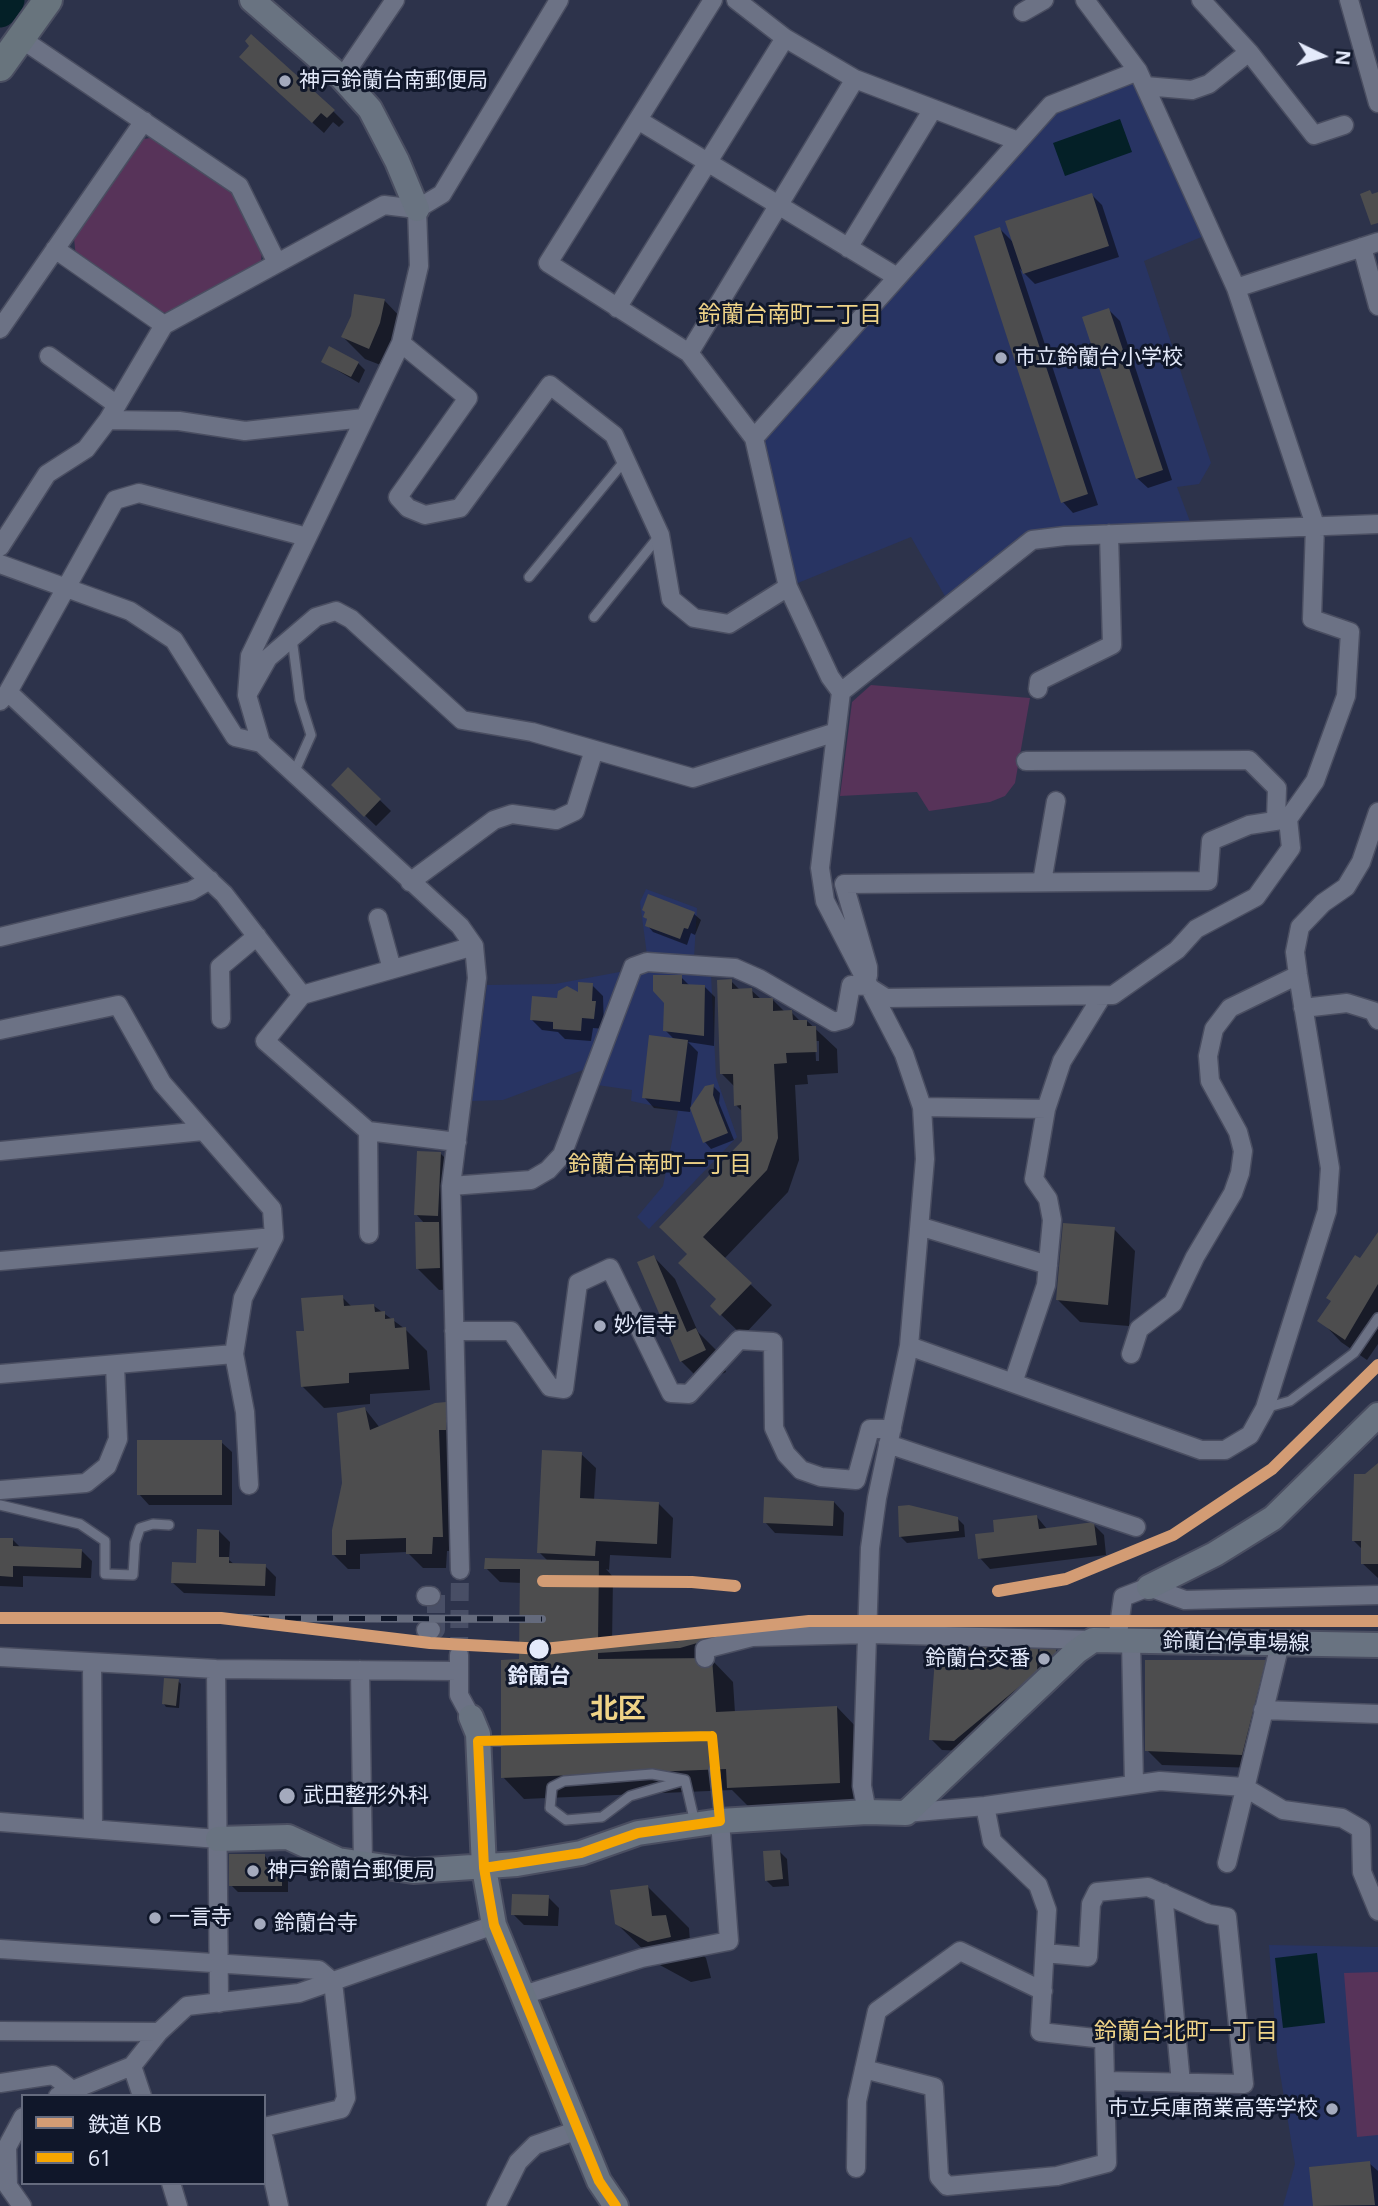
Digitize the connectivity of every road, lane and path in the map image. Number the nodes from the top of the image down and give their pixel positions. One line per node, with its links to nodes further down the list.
1 (48, 0): 12 (main road)
2 (252, 0): 16 (street)
3 (395, 0): 16 (street)
4 (559, 0): 27 (street)
5 (713, 0): 21 (street)
6 (736, 0): 13 (street)
7 (1044, 0): 11 (street)
8 (1085, 0): 17 (street)
9 (1201, 0): 14 (street)
10 (1349, 0): 19 (street)
11 (1023, 12)
12 (20, 38): 15 (main road); 22 (street)
13 (785, 38): 18 (street); 25 (street)
14 (1249, 52): 17 (street); 23 (street)
15 (0, 67)
16 (342, 78): 27 (street)
17 (1141, 78): 24 (street); 33 (street)
18 (855, 79): 20 (street); 26 (street)
19 (1378, 103)
20 (933, 109): 24 (street); 29 (street)
21 (638, 120): 25 (street); 35 (street)
22 (144, 121): 30 (street); 31 (street)
23 (1344, 125)
24 (1018, 141): 32 (street)
25 (708, 162): 26 (street); 35 (street)
26 (778, 205): 29 (street); 39 (street)
27 (416, 209): 31 (street); 38 (street)
28 (1370, 244): 33 (street); 34 (street)
29 (848, 247): 32 (street)
30 (55, 249): 36 (street); 37 (street)
31 (277, 263): 36 (street)
32 (897, 277): 43 (street)
33 (1236, 288): 46 (street)
34 (1378, 306)
35 (617, 309): 39 (street)
36 (164, 325): 41 (street)
37 (0, 329)
38 (401, 343): 42 (street); 44 (street)
39 (689, 353): 43 (street)
40 (49, 356): 41 (street)
41 (112, 412): 42 (street); 50 (street)
42 (364, 418): 49 (street)
43 (754, 438): 54 (street)
44 (626, 459): 48 (street); 52 (lane)
45 (1378, 524): 46 (street)
46 (1315, 525): 47 (street); 68 (street)
47 (1109, 534): 57 (street); 58 (street)
48 (660, 535): 54 (street); 55 (lane)
49 (307, 537): 53 (street); 59 (street)
50 (0, 547)
51 (0, 564): 53 (street)
52 (529, 577)
53 (67, 587): 60 (street); 62 (street)
54 (788, 587): 58 (street)
55 (594, 617)
56 (292, 638): 59 (street); 63 (street); 65 (lane)
57 (1038, 689)
58 (841, 692): 61 (street)
59 (247, 695): 62 (street)
60 (4, 696): 69 (street)
61 (836, 732): 63 (street); 78 (street)
62 (261, 743): 65 (street)
63 (594, 750): 70 (street)
64 (1026, 761): 68 (street)
65 (294, 774): 70 (street)
66 (1056, 801): 71 (street)
67 (1378, 812): 77 (street)
68 (1282, 820): 71 (street); 80 (street)
69 (210, 880): 73 (street); 74 (street)
70 (410, 882): 75 (street)
71 (1042, 882): 78 (street)
72 (377, 918): 76 (street)
73 (257, 936): 79 (street); 82 (street)
74 (0, 937)
75 (474, 946): 76 (street); 89 (street)
76 (392, 969): 79 (street)
77 (1298, 975): 81 (street); 100 (street)
78 (867, 986): 80 (street); 85 (street); 91 (street)
79 (302, 995): 88 (street)
80 (1102, 996): 86 (street)
81 (1303, 1008): 83 (street); 105 (street)
82 (221, 1019)
83 (1378, 1020)
84 (1, 1026): 87 (street)
85 (922, 1107): 86 (street); 92 (street)
86 (1046, 1109): 96 (street)
87 (203, 1131): 90 (street); 94 (street)
88 (368, 1131): 89 (street); 93 (street)
89 (457, 1142): 91 (street)
90 (0, 1151)
91 (452, 1186): 98 (street)
92 (922, 1227): 96 (street); 99 (street)
93 (369, 1234)
94 (274, 1237): 95 (street); 101 (street)
95 (0, 1261)
96 (1048, 1265): 104 (street)
97 (1378, 1318): 105 (lane)
98 (454, 1331): 107 (street); 113 (street)
99 (909, 1346): 104 (street); 107 (street)
100 (1131, 1353)
101 (234, 1354): 102 (street); 108 (street)
102 (115, 1365): 103 (street); 109 (street)
103 (0, 1374)
104 (1013, 1383): 105 (street)
105 (1265, 1408)
106 (1378, 1415): 114 (street)
107 (890, 1436): 112 (street); 116 (street)
108 (250, 1485)
109 (0, 1490)
110 (0, 1504): 111 (lane)
111 (169, 1525)
112 (1136, 1527)
113 (460, 1570)
114 (1149, 1587): 115 (street); 117 (street)
115 (1378, 1595)
116 (870, 1634): 117 (street); 120 (street); 133 (street)
117 (1114, 1641): 118 (street, 鈴蘭台停車場線); 130 (street); 134 (street)
118 (1280, 1644): 119 (street, 鈴蘭台停車場線); 125 (street)
119 (1378, 1645)
120 (707, 1649)
121 (0, 1657): 122 (street)
122 (92, 1663): 123 (street); 138 (street)
123 (216, 1669): 124 (street); 140 (street)
124 (360, 1670): 127 (street); 142 (street)
125 (1263, 1710): 126 (street); 131 (street)
126 (1378, 1714)
127 (471, 1717): 143 (street)
128 (714, 1769): 135 (lane)
129 (685, 1780): 129 (lane); 137 (lane)
130 (1134, 1784): 131 (street); 132 (street)
131 (1244, 1787): 139 (street); 141 (street)
132 (985, 1806): 134 (street); 148 (street)
133 (867, 1812): 134 (street); 135 (street)
134 (906, 1813)
135 (720, 1821): 137 (street); 152 (street)
136 (0, 1822): 138 (street)
137 (695, 1824): 143 (street)
138 (93, 1829): 140 (street)
139 (1370, 1831): 145 (street)
140 (218, 1839): 142 (street); 149 (street)
141 (1227, 1863)
142 (363, 1865): 143 (street)
143 (484, 1868): 146 (street)
144 (1163, 1893): 148 (street); 160 (street); 160 (street)
145 (1378, 1911)
146 (494, 1926): 150 (street); 152 (street)
147 (0, 1949): 149 (street)
148 (1045, 1953): 151 (street)
149 (220, 1964): 150 (street); 153 (street)
150 (333, 1982): 153 (street); 164 (street)
151 (1043, 1991): 157 (street); 158 (street)
152 (523, 1995): 165 (street)
153 (219, 2003): 155 (street)
154 (0, 2031): 155 (street)
155 (159, 2032): 156 (street)
156 (132, 2066): 161 (street); 162 (street)
157 (864, 2069): 158 (street); 167 (street)
158 (1105, 2081): 160 (street)
159 (0, 2083): 161 (street)
160 (1181, 2083)
161 (65, 2092)
162 (141, 2094)
163 (21, 2121): 169 (street)
164 (266, 2127)
165 (578, 2130): 172 (street); 173 (street)
166 (266, 2148): 171 (street)
167 (856, 2168)
168 (172, 2185): 170 (street)
169 (22, 2206)
170 (178, 2206)
171 (279, 2206)
172 (496, 2206)
173 (616, 2206)

